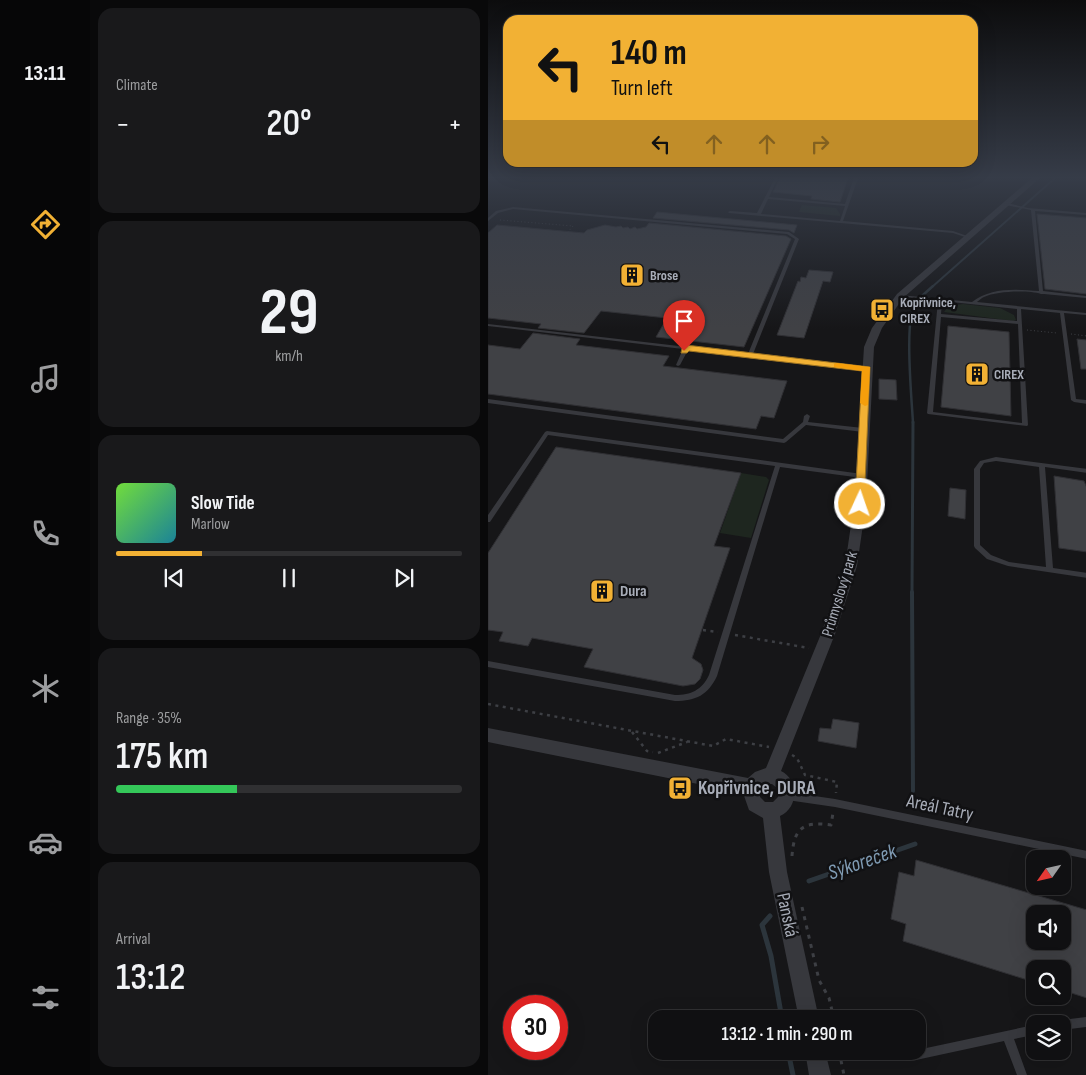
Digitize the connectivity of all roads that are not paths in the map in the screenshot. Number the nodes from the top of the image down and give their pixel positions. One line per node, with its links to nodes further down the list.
1 (735, 228): 18 (lane)
2 (910, 228): 5 (lane)
3 (978, 228): 5 (street, Průmyslový park)
4 (1035, 228): 6 (lane)
5 (968, 237): 7 (street, Průmyslový park)
6 (1040, 293): 8 (lane); 10 (lane)
7 (900, 296): 9 (lane); 22 (street, Průmyslový park)
8 (1086, 298)
9 (940, 300): 10 (lane); 14 (lane)
10 (973, 303): 11 (lane)
11 (1019, 308): 12 (lane); 15 (lane)
12 (1062, 312): 13 (lane); 24 (lane)
13 (1086, 314)
14 (939, 315): 15 (lane); 15 (lane)
15 (1020, 323)
16 (488, 325): 17 (lane)
17 (686, 348): 18 (lane); 20 (lane)
18 (750, 355): 21 (lane)
19 (839, 359): 21 (lane)
20 (678, 365)
21 (838, 366): 22 (lane)
22 (867, 369): 27 (street, Průmyslový park)
23 (488, 401): 26 (lane)
24 (1086, 402)
25 (807, 416): 26 (lane)
26 (805, 423): 27 (lane)
27 (863, 430): 31 (street, Průmyslový park)
28 (778, 465): 31 (lane); 32 (lane); 35 (lane)
29 (1042, 465): 30 (lane); 33 (lane); 33 (lane)
30 (1086, 470)
31 (862, 476): 37 (street, Průmyslový park)
32 (488, 520)
33 (1050, 571): 34 (lane)
34 (1086, 576)
35 (488, 664)
36 (488, 735): 38 (street)
37 (771, 775): 38 (street); 39 (street)
38 (752, 787): 40 (street)
39 (786, 795): 40 (street); 41 (lane, Areál Tatry)
40 (771, 810): 42 (street, Panská)
41 (1086, 855)
42 (807, 1010)
43 (1086, 1022): 44 (lane)
44 (1071, 1024)
45 (1026, 1032): 46 (lane)
46 (1007, 1036): 47 (lane); 50 (lane)
47 (926, 1053)
48 (817, 1060): 49 (street)
49 (820, 1075)
50 (1022, 1075)

